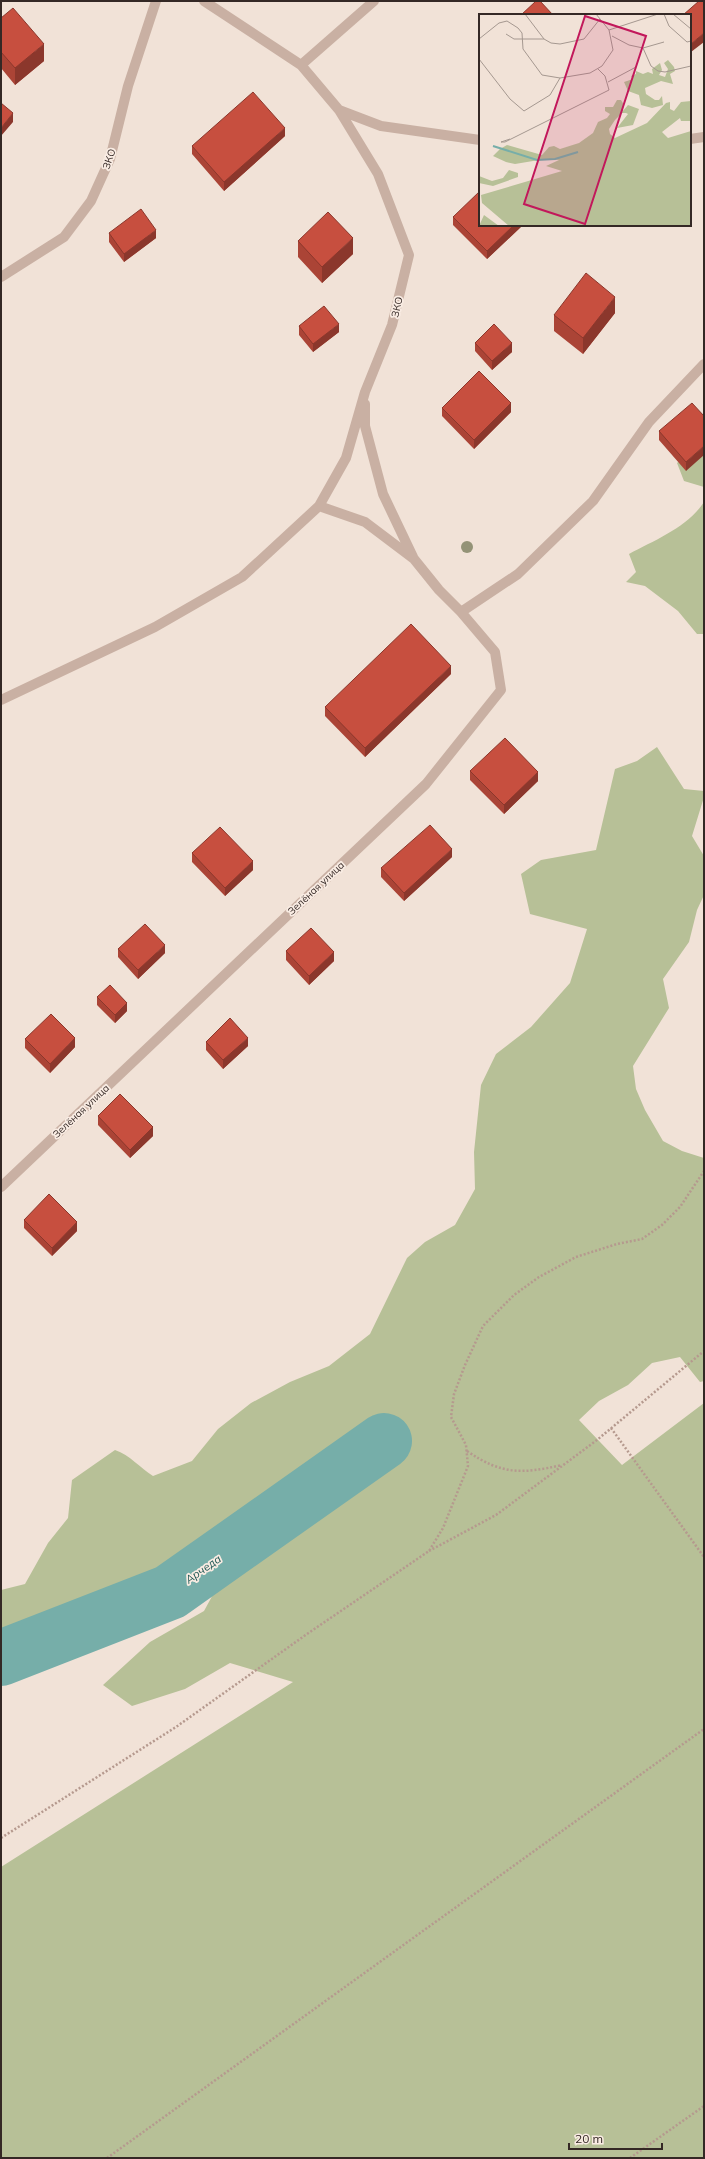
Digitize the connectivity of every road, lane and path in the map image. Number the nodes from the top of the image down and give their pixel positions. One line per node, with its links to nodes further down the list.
1 (156, 1): 9 (street, ЗКО)
2 (204, 1): 4 (street, ЗКО)
3 (374, 1): 4 (street)
4 (301, 65): 5 (street, ЗКО)
5 (339, 110): 8 (street, ЗКО); 11 (street, ЗКО)
6 (704, 137): 7 (street)
7 (691, 139)
8 (479, 140)
9 (1, 276)
10 (704, 364): 14 (street)
11 (365, 392): 12 (street, ЗКО); 13 (street, Зелёная улица)
12 (319, 506): 13 (street, Зелёная улица); 15 (street, ЗКО)
13 (414, 559): 14 (street, Зелёная улица)
14 (461, 612): 17 (street, Зелёная улица)
15 (1, 700)
16 (704, 1171): 20 (path)
17 (1, 1187)
18 (704, 1351): 19 (path)
19 (611, 1428): 21 (path); 23 (path)
20 (466, 1451): 21 (path); 22 (path)
21 (564, 1464): 22 (path)
22 (429, 1551): 25 (path)
23 (704, 1557)
24 (704, 1729): 27 (path)
25 (1, 1838)
26 (704, 2106): 28 (path)
27 (107, 2158)
28 (630, 2158)

